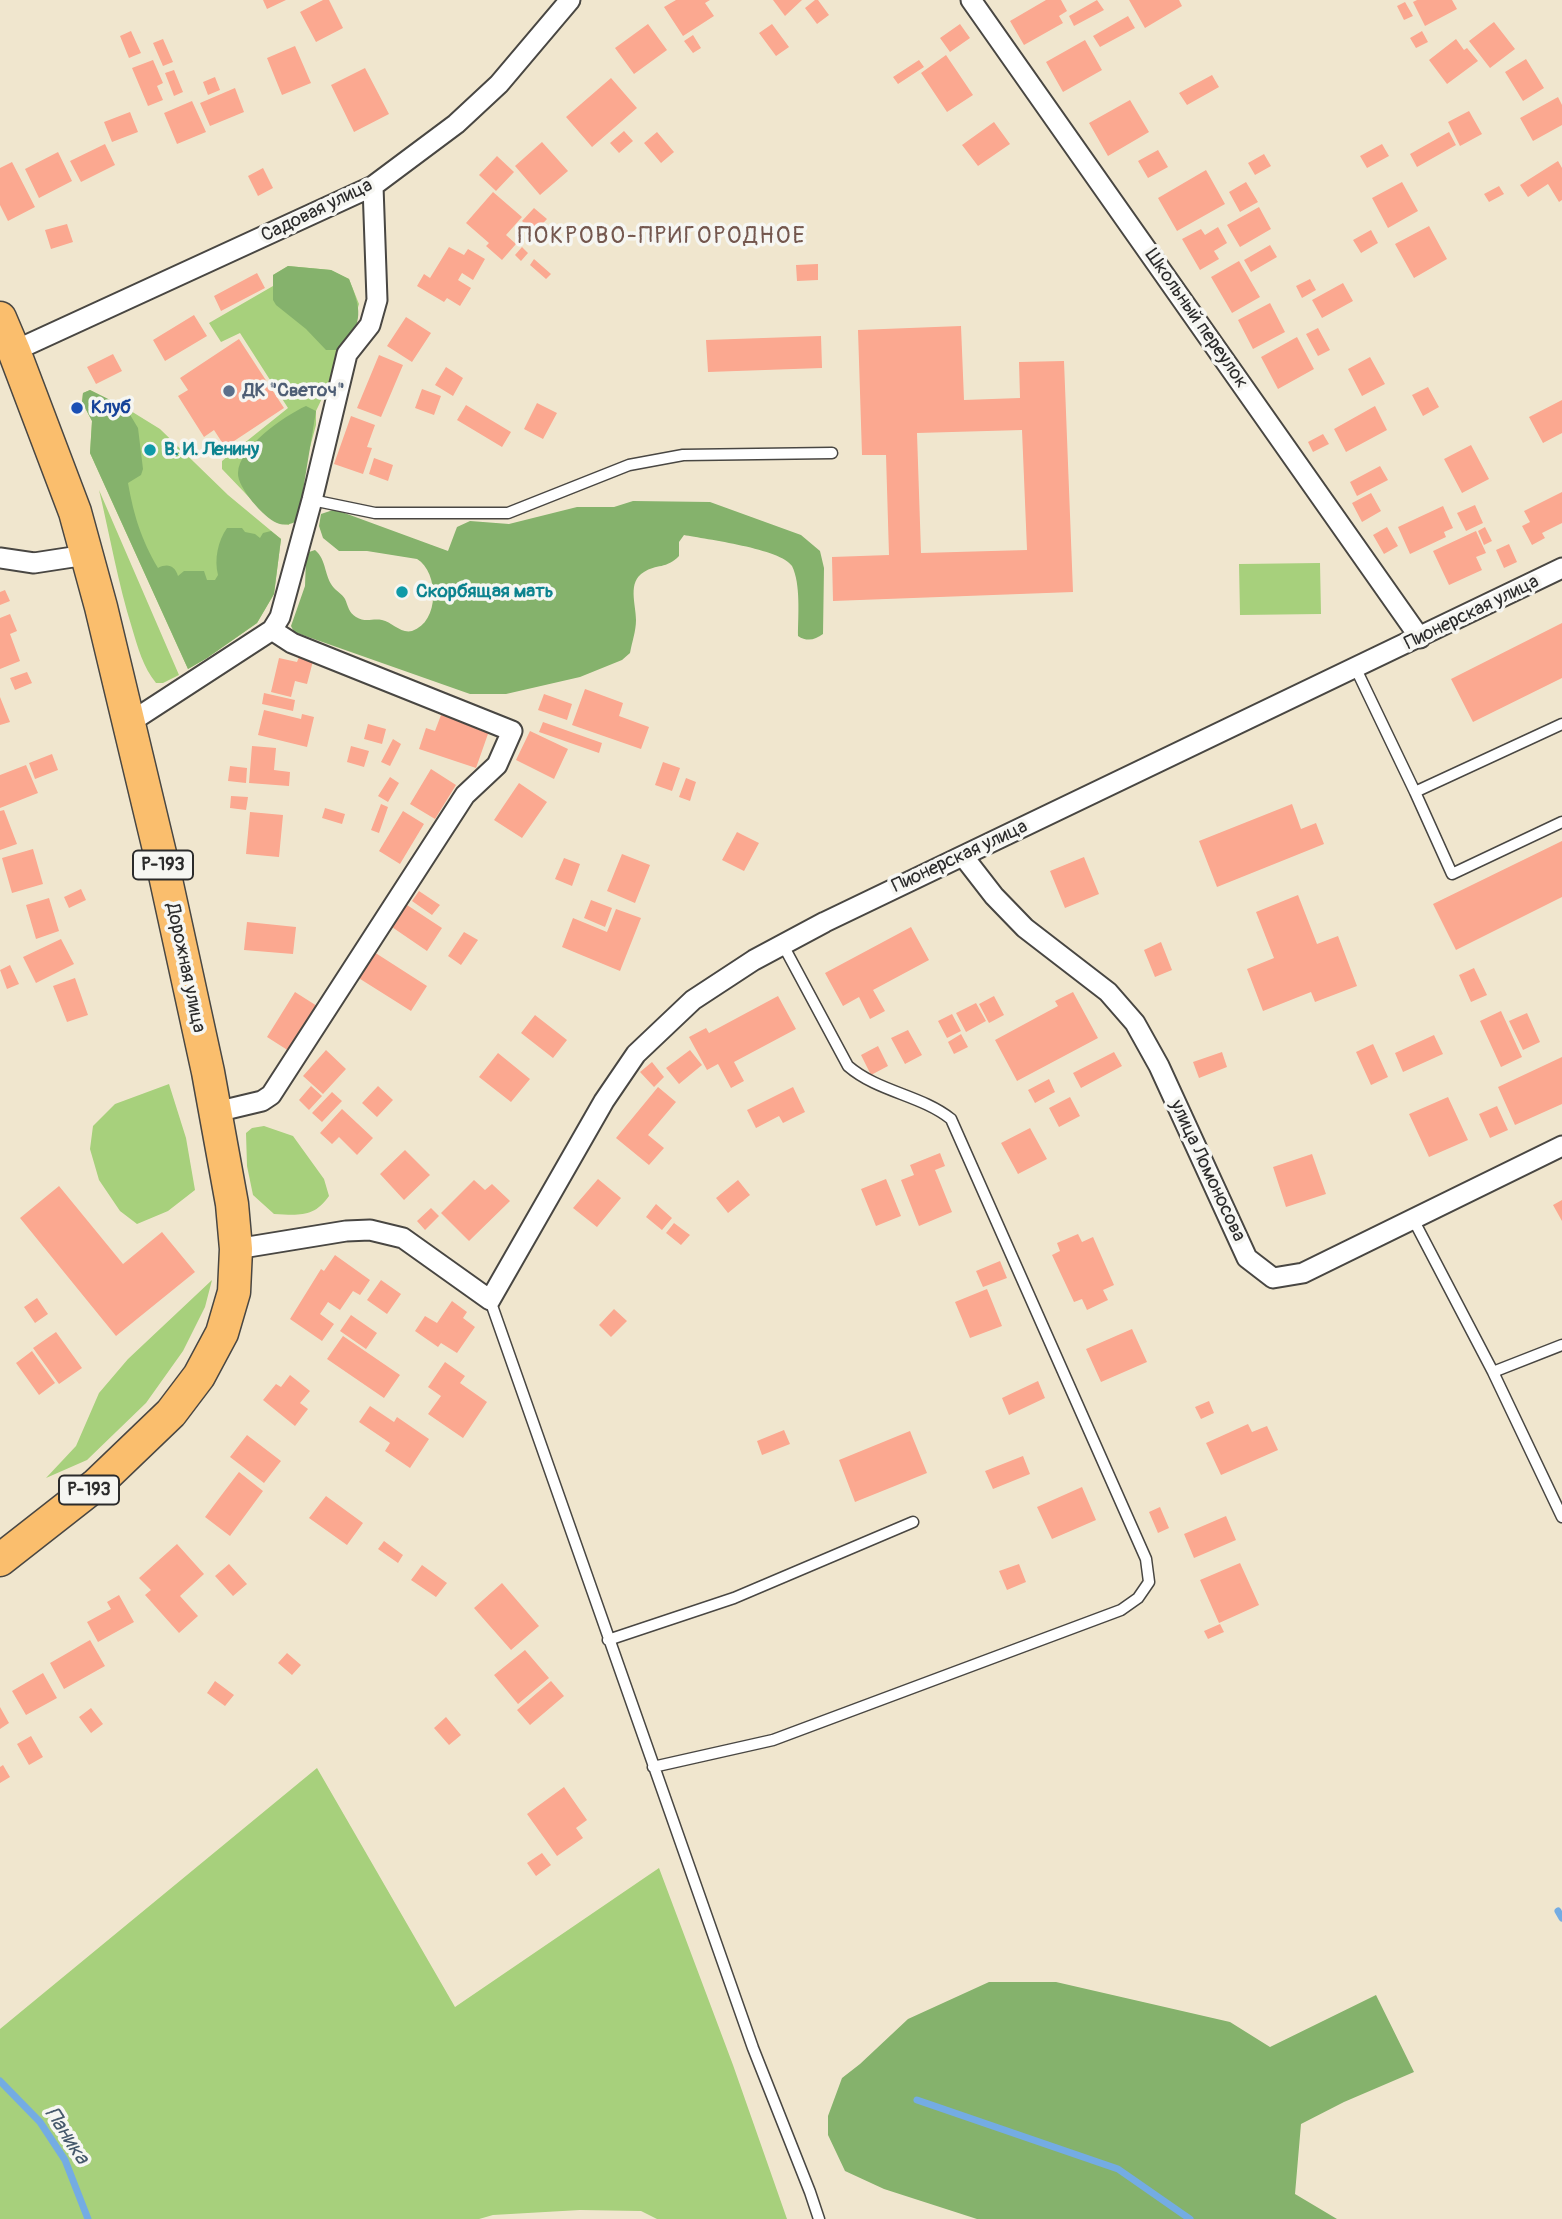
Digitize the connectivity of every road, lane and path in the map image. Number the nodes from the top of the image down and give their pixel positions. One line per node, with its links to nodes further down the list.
1 (570, 0): 3 (street, Садовая улица)
2 (971, 0): 12 (street, Школьный переулок)
3 (373, 186): 5 (street, Садовая улица); 7 (street)
4 (0, 318): 5 (main road, Дорожная улица / Р-193)
5 (15, 351): 8 (main road, Дорожная улица / Р-193)
6 (832, 453): 7 (lane)
7 (312, 500): 11 (street)
8 (86, 555): 9 (street); 14 (main road, Дорожная улица / Р-193)
9 (0, 558)
10 (1562, 568): 12 (street, Пионерская улица)
11 (272, 630): 14 (street); 20 (street)
12 (1420, 638): 13 (street, Пионерская улица)
13 (1356, 669): 16 (lane); 18 (street, Пионерская улица)
14 (129, 723): 20 (main road, Дорожная улица / Р-193)
15 (1562, 724): 16 (lane)
16 (1415, 792): 17 (lane)
17 (1562, 822)
18 (963, 856): 19 (street, Пионерская улица); 22 (street, улица Ломоносова)
19 (783, 945): 24 (street, Пионерская улица); 31 (lane)
20 (216, 1112): 23 (main road, Дорожная улица / Р-193)
21 (1562, 1146): 22 (street, улица Ломоносова)
22 (1413, 1219): 26 (lane)
23 (236, 1249): 24 (street); 29 (main road, Дорожная улица / Р-193)
24 (491, 1300): 30 (lane)
25 (1562, 1345): 26 (lane)
26 (1493, 1372): 27 (lane)
27 (1562, 1517)
28 (913, 1522): 30 (lane)
29 (4, 1550)
30 (608, 1640): 31 (lane)
31 (653, 1767): 32 (lane)
32 (819, 2219)

